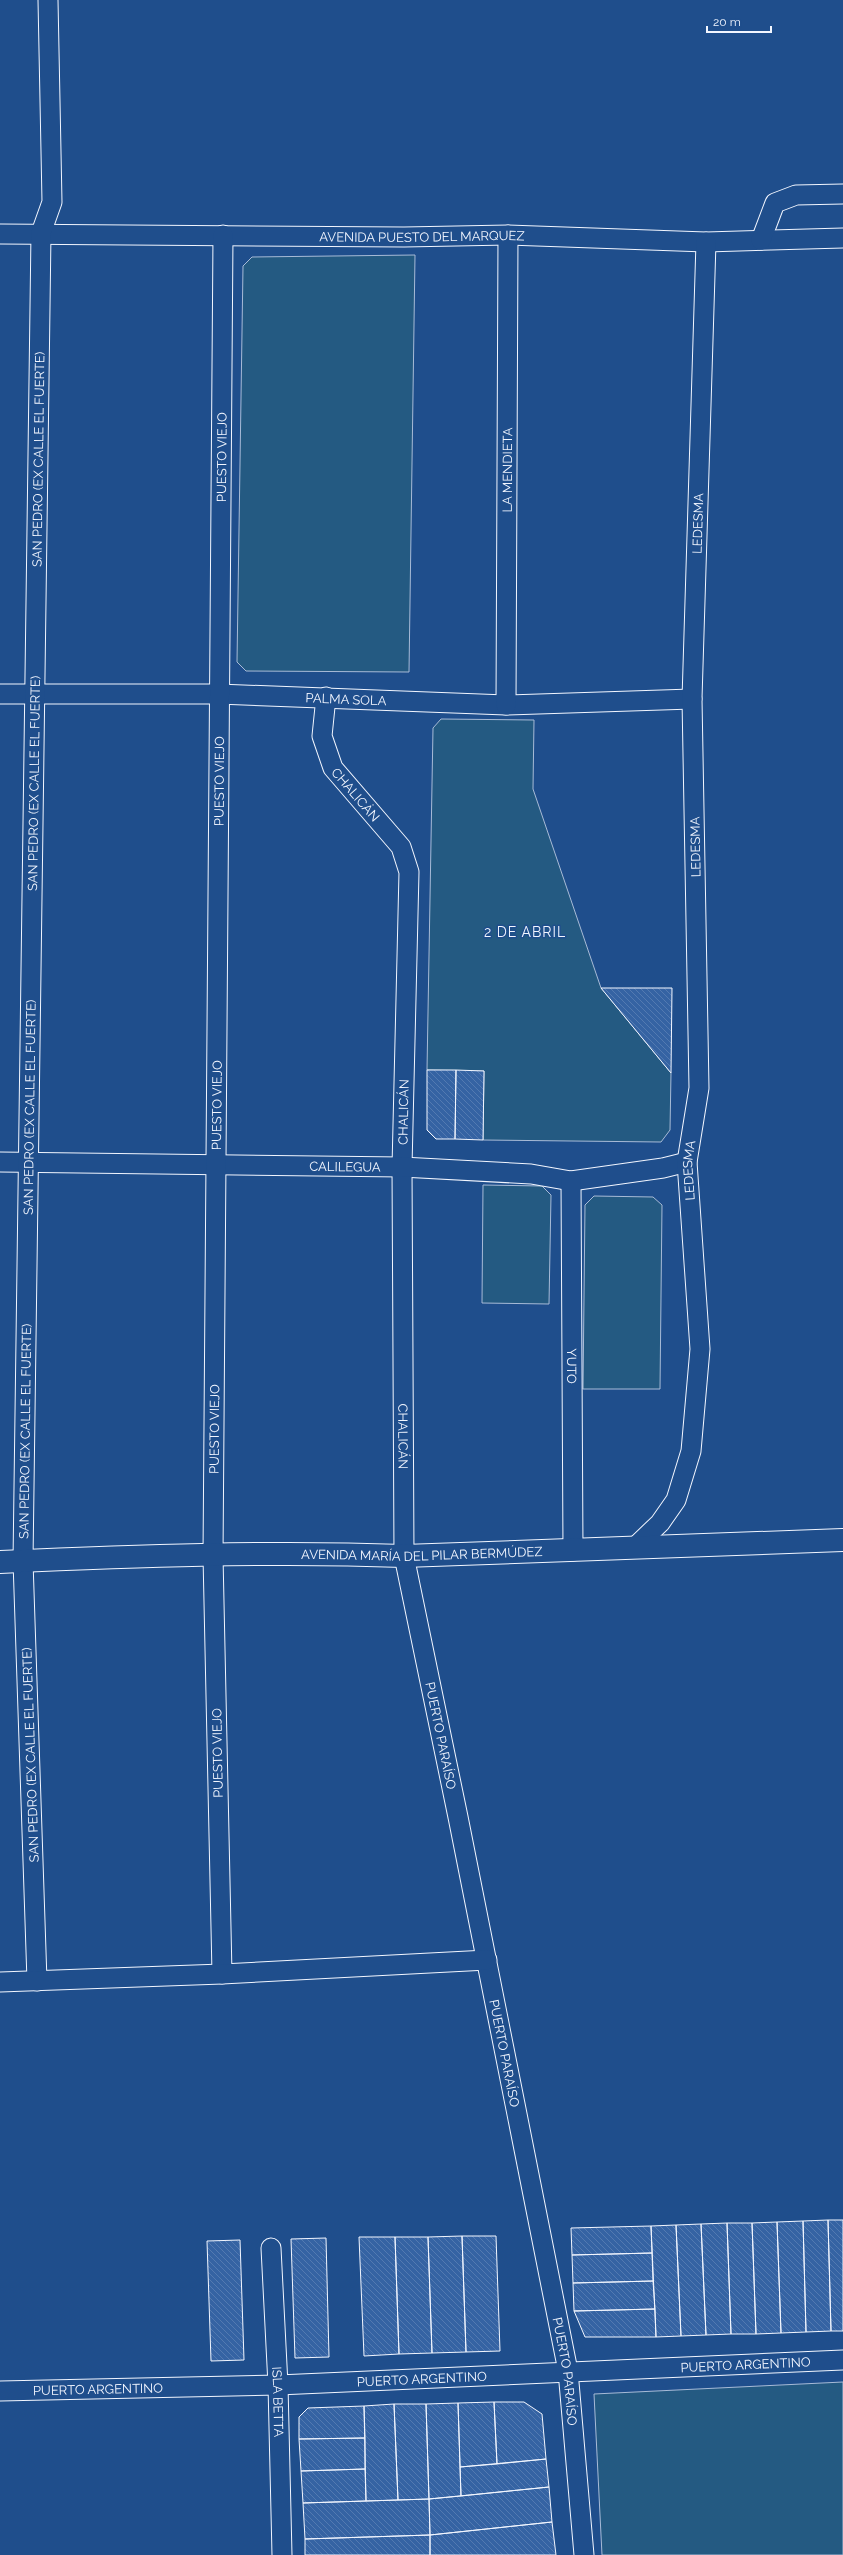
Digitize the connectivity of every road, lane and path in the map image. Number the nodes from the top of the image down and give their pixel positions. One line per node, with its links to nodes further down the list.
1 (48, 0): 3 (street, SAN PEDRO (EX CALLE EL FUERTE))
2 (843, 194): 8 (street)
3 (41, 233): 4 (street, AVENIDA PUESTO DEL MARQUEZ); 5 (street, AVENIDA PUESTO DEL MARQUEZ); 11 (street, SAN PEDRO (EX CALLE EL FUERTE))
4 (0, 234)
5 (223, 235): 6 (street, AVENIDA PUESTO DEL MARQUEZ); 12 (street, PUESTO VIEJO)
6 (508, 235): 9 (street, AVENIDA PUESTO DEL MARQUEZ); 15 (street, LA MENDIETA)
7 (843, 238): 8 (street, AVENIDA PUESTO DEL MARQUEZ)
8 (761, 240): 9 (street, AVENIDA PUESTO DEL MARQUEZ)
9 (706, 242): 14 (street, LEDESMA)
10 (0, 694): 11 (street, PALMA SOLA)
11 (36, 694): 12 (street, PALMA SOLA); 17 (street, SAN PEDRO (EX CALLE EL FUERTE))
12 (218, 694): 13 (street, PALMA SOLA); 19 (street, PUESTO VIEJO)
13 (326, 697): 15 (street, PALMA SOLA); 20 (street, CHALICÁN)
14 (692, 699): 15 (street, PALMA SOLA); 18 (street, LEDESMA)
15 (506, 705)
16 (0, 1162): 17 (street, CALILEGUA)
17 (29, 1162): 19 (street, CALILEGUA); 27 (street, SAN PEDRO (EX CALLE EL FUERTE))
18 (687, 1162): 21 (street, CALILEGUA); 23 (street, LEDESMA)
19 (215, 1165): 20 (street, CALILEGUA); 25 (street, PUESTO VIEJO)
20 (402, 1167): 21 (street, CALILEGUA); 26 (street, CHALICÁN)
21 (571, 1181): 24 (street, YUTO)
22 (843, 1540): 23 (street, AVENIDA MARÍA DEL PILAR BERMÚDEZ)
23 (636, 1546): 24 (street, AVENIDA MARÍA DEL PILAR BERMÚDEZ)
24 (573, 1551): 26 (street, AVENIDA MARÍA DEL PILAR BERMÚDEZ)
25 (213, 1556): 26 (street, AVENIDA MARÍA DEL PILAR BERMÚDEZ); 27 (street, AVENIDA MARÍA DEL PILAR BERMÚDEZ); 30 (street, PUESTO VIEJO)
26 (404, 1556): 29 (street, PUERTO PARAÍSO)
27 (23, 1561): 28 (street, AVENIDA MARÍA DEL PILAR BERMÚDEZ); 31 (street, SAN PEDRO (EX CALLE EL FUERTE))
28 (0, 1562)
29 (487, 1960): 30 (street); 35 (street, PUERTO PARAÍSO)
30 (222, 1974): 31 (street)
31 (37, 1980): 32 (street)
32 (0, 1982)
33 (271, 2248): 36 (street, ISLA BETTA)
34 (843, 2360): 35 (street, PUERTO ARGENTINO)
35 (568, 2371): 36 (street, PUERTO ARGENTINO); 39 (street, PUERTO PARAÍSO)
36 (278, 2385): 37 (street, PUERTO ARGENTINO); 38 (street, ISLA BETTA)
37 (0, 2392)
38 (282, 2555)
39 (584, 2555)

